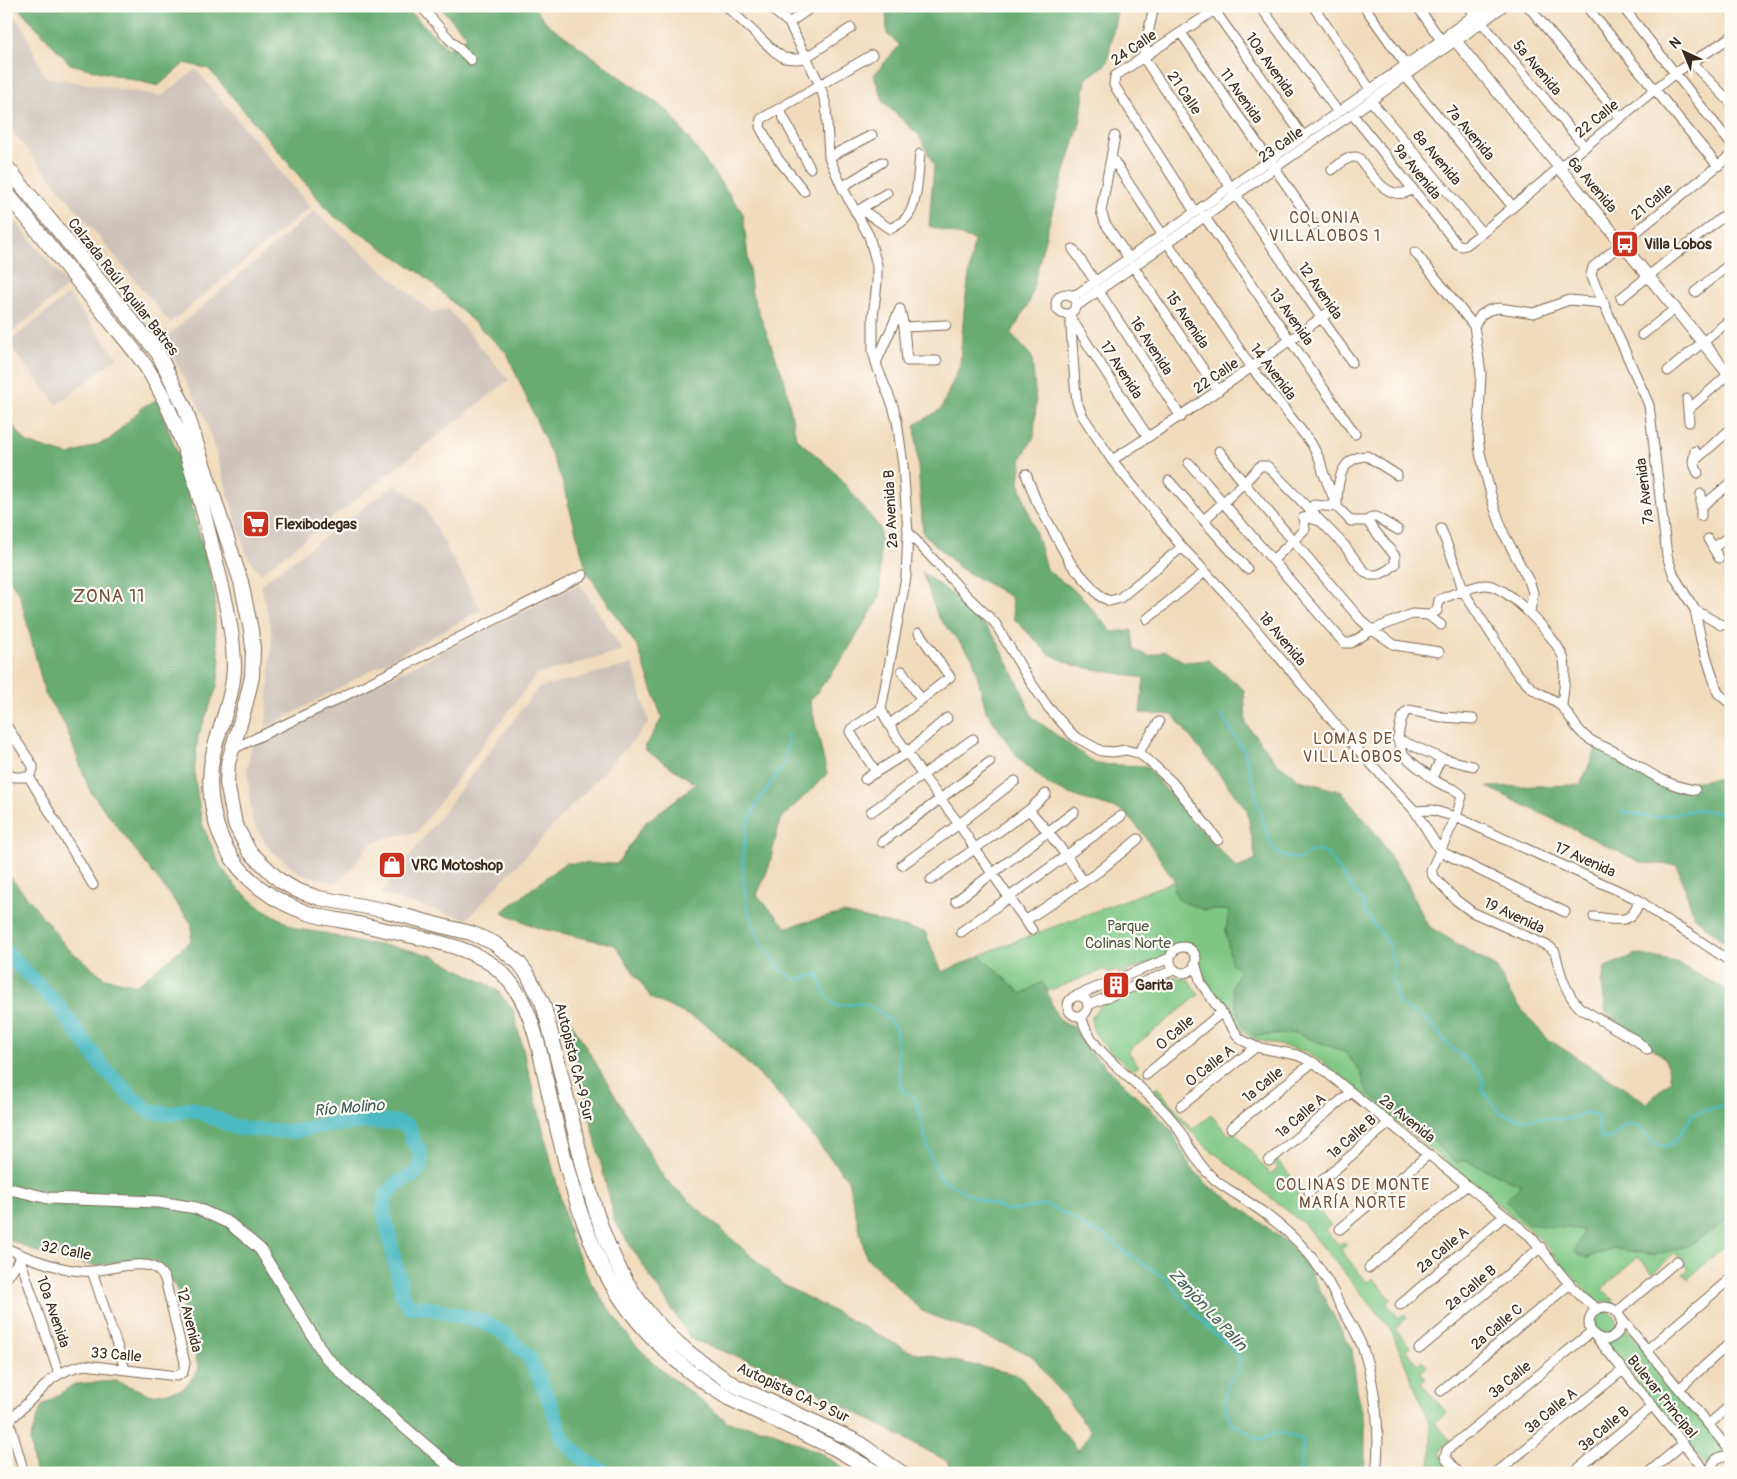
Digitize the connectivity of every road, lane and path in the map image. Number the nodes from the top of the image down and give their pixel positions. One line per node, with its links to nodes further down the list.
1 (421, 6): 25 (street)
2 (726, 6): 24 (street)
3 (768, 6): 17 (street)
4 (813, 6): 17 (street)
5 (1154, 6): 23 (street)
6 (1260, 6): 36 (street)
7 (1313, 6): 31 (street)
8 (1364, 6): 27 (street)
9 (1417, 6): 21 (street, 6a Avenida)
10 (1488, 6): 16 (main road, 23 Calle)
11 (1502, 6): 16 (main road, 23 Calle)
12 (1528, 6): 38 (street)
13 (1586, 6): 32 (street)
14 (1622, 6): 28 (street)
15 (1218, 8): 19 (street, 24 Calle); 41 (street, 10a Avenida)
16 (1474, 15): 21 (main road, 23 Calle); 43 (street, 5a Avenida)
17 (788, 23): 24 (street)
18 (850, 28): 24 (street)
19 (1181, 33): 23 (street, 24 Calle); 48 (street, 11 Avenida)
20 (1731, 37): 26 (street, 22 Calle)
21 (1448, 38): 27 (street, 23 Calle); 29 (street, 23 Calle); 54 (main road, 6a Avenida)
22 (872, 55): 30 (street)
23 (1143, 57): 59 (street, 21 Calle); 65 (street, 24 Calle)
24 (806, 58): 30 (street, 2a Avenida B)
25 (471, 60)
26 (1691, 62): 28 (street, 22 Calle); 34 (street)
27 (1406, 65): 31 (street, 23 Calle)
28 (1675, 73): 32 (street, 22 Calle); 42 (street)
29 (1405, 76): 33 (street, 23 Calle); 62 (street, 7a Avenida)
30 (820, 85): 35 (street); 46 (street, 2a Avenida B)
31 (1370, 89): 36 (street, 23 Calle)
32 (1654, 91): 38 (street, 22 Calle); 51 (street)
33 (1371, 101): 37 (street, 23 Calle); 68 (street, 8a Avenida)
34 (1731, 102)
35 (779, 109): 52 (street); 58 (street)
36 (1338, 112): 41 (street, 23 Calle)
37 (1352, 114): 53 (street, 23 Calle); 57 (street, 9a Avenida)
38 (1621, 118): 43 (street, 22 Calle)
39 (872, 135): 46 (street)
40 (1115, 136): 47 (street)
41 (1303, 136): 48 (street, 23 Calle)
42 (1731, 144)
43 (1584, 147): 54 (street, 22 Calle)
44 (920, 154): 63 (street)
45 (1731, 155): 51 (street, 21 Calle)
46 (829, 157): 56 (street, 2a Avenida B)
47 (1112, 158): 69 (street, 14 Avenida); 74 (street)
48 (1269, 160): 53 (street, 11 Avenida); 59 (street, 23 Calle)
49 (882, 162): 56 (street)
50 (6, 166): 139 (highway, Calzada Raúl Aguilar Batres)
51 (1718, 166): 70 (street, 21 Calle)
52 (810, 168)
53 (1274, 168): 59 (street, 23 Calle); 67 (street, 11 Avenida)
54 (1559, 168): 62 (street, 22 Calle); 70 (main road, 6a Avenida)
55 (1332, 170): 57 (street)
56 (842, 187): 63 (street, 2a Avenida B)
57 (1413, 189): 71 (street, 9a Avenida)
58 (804, 191)
59 (1233, 191): 65 (street, 23 Calle); 66 (street, 23 Calle); 87 (street, 12 Avenida)
60 (6, 192): 140 (highway, Calzada Raúl Aguilar Batres)
61 (887, 193): 63 (street)
62 (1513, 207): 68 (street, 22 Calle)
63 (858, 210): 97 (street, 2a Avenida B)
64 (1731, 210): 78 (street)
65 (1195, 212): 69 (street, 23 Calle)
66 (1204, 216): 69 (street, 23 Calle); 93 (street, 13 Avenida)
67 (1314, 225)
68 (1482, 233): 71 (street, 22 Calle)
69 (1165, 238): 74 (street, 23 Calle); 76 (street, 23 Calle); 98 (street, 14 Avenida)
70 (1621, 244): 77 (street, 21 Calle); 78 (main road, 6a Avenida)
71 (1462, 246)
72 (1073, 249): 79 (street, 16 Avenida)
73 (1415, 252): 90 (street)
74 (1128, 257): 79 (street, 23 Calle)
75 (1731, 263): 80 (street)
76 (1133, 266): 79 (street, 23 Calle); 101 (street, 15 Avenida)
77 (1590, 271): 83 (street, 7a Avenida)
78 (1648, 277): 82 (street); 84 (main road, 6a Avenida)
79 (1096, 286): 81 (street, 23 Calle); 86 (street, 23 Calle); 104 (street, 16 Avenida)
80 (1695, 292)
81 (1071, 296): 86 (street); 86 (street)
82 (1621, 298)
83 (1604, 303): 90 (street); 142 (street, 7a Avenida)
84 (1675, 309): 92 (street); 94 (main road, 6a Avenida)
85 (1332, 310): 87 (street, 22 Calle)
86 (1072, 313): 108 (street, 17 Avenida); 111 (street, 18 Avenida)
87 (1322, 317): 93 (street, 22 Calle); 96 (street, 12 Avenida)
88 (1731, 319): 94 (street)
89 (946, 325): 91 (street)
90 (1474, 326): 143 (street)
91 (904, 327): 95 (street); 97 (street)
92 (1642, 335)
93 (1290, 340): 98 (street, 22 Calle); 107 (street, 13 Avenida)
94 (1703, 342): 99 (street); 100 (main road, 6a Avenida)
95 (937, 361)
96 (1352, 362)
97 (876, 363): 128 (street, 2a Avenida B)
98 (1252, 368): 101 (street, 22 Calle); 122 (street, 14 Avenida)
99 (1668, 371)
100 (1730, 374): 103 (street)
101 (1218, 391): 104 (street, 22 Calle)
102 (1687, 398): 103 (street)
103 (1688, 410): 105 (street)
104 (1181, 417): 108 (street, 22 Calle)
105 (1689, 422)
106 (1731, 429): 112 (street)
107 (1355, 434)
108 (1148, 437): 111 (street, 22 Calle)
109 (1219, 451): 118 (street)
110 (1695, 451): 112 (street)
111 (1112, 460): 132 (street, 18 Avenida)
112 (1694, 462): 114 (street)
113 (1190, 463): 121 (street)
114 (1698, 473)
115 (1026, 474): 132 (street)
116 (1397, 475): 122 (street)
117 (1169, 481): 123 (street)
118 (1244, 483): 121 (street); 124 (street); 131 (street)
119 (1731, 483): 120 (street)
120 (1701, 494)
121 (1223, 503): 123 (street); 135 (street)
122 (1337, 507): 124 (street); 125 (street, 14 Avenida)
123 (1204, 520): 136 (street)
124 (1319, 521): 125 (street); 131 (street)
125 (1367, 521): 127 (street)
126 (1441, 529): 141 (street)
127 (1398, 530)
128 (908, 532): 157 (street, 2a Avenida B); 167 (street)
129 (1731, 535): 133 (street)
130 (1708, 539): 133 (street)
131 (1293, 540): 135 (street); 148 (street)
132 (1182, 547): 137 (street, 18 Avenida)
133 (1714, 548): 134 (street)
134 (1719, 558)
135 (1273, 560): 148 (street)
136 (1247, 569)
137 (1205, 572): 145 (street); 182 (street, 18 Avenida)
138 (583, 575): 165 (street)
139 (241, 582): 140 (highway); 165 (highway, Autopista CA-9 Sur)
140 (221, 583): 267 (highway, Autopista CA-9 Sur)
141 (1463, 591): 143 (street); 144 (street); 156 (street)
142 (1695, 610): 146 (street); 155 (street, 7a Avenida)
143 (1530, 612): 156 (street)
144 (1428, 615): 147 (street); 148 (street)
145 (1147, 619)
146 (1731, 624)
147 (1441, 625)
148 (1372, 630): 150 (street)
149 (919, 632): 154 (street)
150 (1439, 652)
151 (6, 661): 153 (street)
152 (902, 671): 154 (street)
153 (6, 672)
154 (921, 699): 162 (street)
155 (1731, 704)
156 (1562, 706): 178 (street)
157 (881, 709): 162 (street); 171 (street)
158 (947, 718): 166 (street)
159 (1473, 719): 164 (street)
160 (1159, 722): 167 (street)
161 (6, 725): 174 (street)
162 (889, 725): 166 (street)
163 (972, 739): 173 (street)
164 (1397, 740): 168 (street); 175 (street)
165 (233, 749): 268 (highway, Autopista CA-9 Sur)
166 (908, 752): 171 (street); 173 (street)
167 (1138, 754): 190 (street)
168 (1441, 758): 170 (street); 175 (street)
169 (990, 762): 180 (street)
170 (1473, 766)
171 (876, 772): 176 (street)
172 (6, 773): 174 (street)
173 (923, 776): 180 (street); 183 (street)
174 (29, 777): 199 (street)
175 (1432, 778): 186 (street)
176 (865, 779)
177 (1015, 781): 187 (street)
178 (1695, 790)
179 (1046, 794): 181 (street)
180 (941, 799): 187 (street); 191 (street)
181 (1029, 810): 188 (street); 192 (street)
182 (1415, 810): 186 (street, 17 Avenida); 193 (street, 18 Avenida)
183 (871, 812)
184 (1074, 812): 188 (street)
185 (1121, 816): 194 (street)
186 (1456, 817): 193 (street); 201 (street, 17 Avenida)
187 (960, 824): 192 (street); 195 (street)
188 (1049, 832): 194 (street); 196 (street)
189 (1138, 839): 198 (street)
190 (1218, 840)
191 (882, 842)
192 (975, 849): 196 (street); 197 (street)
193 (1440, 851): 203 (street); 220 (street, 19 Avenida)
194 (1067, 856): 198 (street); 200 (street)
195 (902, 865)
196 (992, 875): 200 (street); 202 (street)
197 (931, 880)
198 (1083, 881): 205 (street)
199 (93, 885)
200 (1009, 898): 205 (street); 207 (street)
201 (1639, 900): 204 (street); 209 (street, 17 Avenida)
202 (956, 901)
203 (1565, 912)
204 (1594, 917)
205 (1025, 921): 206 (street)
206 (1032, 930)
207 (961, 932)
208 (1170, 958): 210 (street); 211 (street); 212 (street)
209 (1731, 962)
210 (1195, 963): 211 (street); 213 (street, 2a Avenida)
211 (1179, 971): 213 (street, 2a Avenida); 214 (street)
212 (1105, 983): 214 (street); 215 (street)
213 (1201, 983): 217 (street, 2a Avenida)
214 (1111, 995): 216 (street)
215 (1073, 997): 216 (street); 218 (street)
216 (1088, 1005): 218 (street)
217 (1221, 1013): 219 (street, 2a Avenida); 222 (street, 0 Calle)
218 (1082, 1016): 269 (street)
219 (1256, 1048): 221 (street, 2a Avenida); 224 (street, 0 Calle A)
220 (1647, 1050)
221 (1313, 1062): 223 (street, 2a Avenida); 226 (street, 1a Calle)
222 (1146, 1075)
223 (1351, 1092): 225 (street, 2a Avenida); 228 (street, 1a Calle A)
224 (1181, 1106)
225 (1390, 1122): 227 (street, 2a Avenida); 231 (street, 1a Calle B)
226 (1231, 1128)
227 (1429, 1154): 229 (street, 2a Avenida); 233 (street)
228 (1269, 1161)
229 (1467, 1185): 232 (street, 2a Avenida); 238 (street)
230 (6, 1188): 266 (main road)
231 (1309, 1192)
232 (1504, 1216): 234 (street, 2a Avenida); 244 (street, 2a Calle A)
233 (1340, 1229)
234 (1541, 1247): 243 (street, 2a Avenida); 249 (street, 2a Calle B)
235 (6, 1248): 236 (street)
236 (21, 1257): 239 (street, 32 Calle); 242 (street, 32 Calle); 253 (street, 10a Avenida)
237 (1677, 1261): 246 (street)
238 (1368, 1268)
239 (92, 1271): 240 (street, 32 Calle); 251 (street)
240 (161, 1272): 254 (street, 12 Avenida)
241 (1731, 1278): 250 (street)
242 (6, 1279)
243 (1570, 1284): 245 (street, 2a Avenida); 256 (street, 2a Calle C)
244 (1400, 1304)
245 (1594, 1312): 246 (street); 247 (street)
246 (1618, 1314): 247 (street); 250 (street, Bulevar Principal)
247 (1594, 1335): 252 (street, Bulevar Principal); 270 (street, 3a Calle)
248 (1731, 1342): 255 (street)
249 (1419, 1349)
250 (1648, 1349): 255 (street, Bulevar Principal)
251 (125, 1368): 253 (street, 33 Calle); 254 (street, 33 Calle)
252 (1623, 1370): 258 (street, Bulevar Principal); 271 (street, 3a Calle A)
253 (59, 1374): 260 (street, 33 Calle)
254 (180, 1375)
255 (1680, 1388): 261 (street, Bulevar Principal)
256 (1441, 1391)
257 (1731, 1405): 261 (street)
258 (1653, 1406): 262 (street, Bulevar Principal); 272 (street, 3a Calle B)
259 (6, 1410): 260 (street)
260 (10, 1420): 265 (street)
261 (1709, 1424): 263 (street, Bulevar Principal)
262 (1683, 1444): 273 (street); 274 (street, Bulevar Principal)
263 (1731, 1452)
264 (1731, 1456): 274 (street)
265 (24, 1473)
266 (458, 1473)
267 (877, 1473)
268 (902, 1473)
269 (1376, 1473)
270 (1459, 1473)
271 (1496, 1473)
272 (1573, 1473)
273 (1648, 1473)
274 (1709, 1473)

